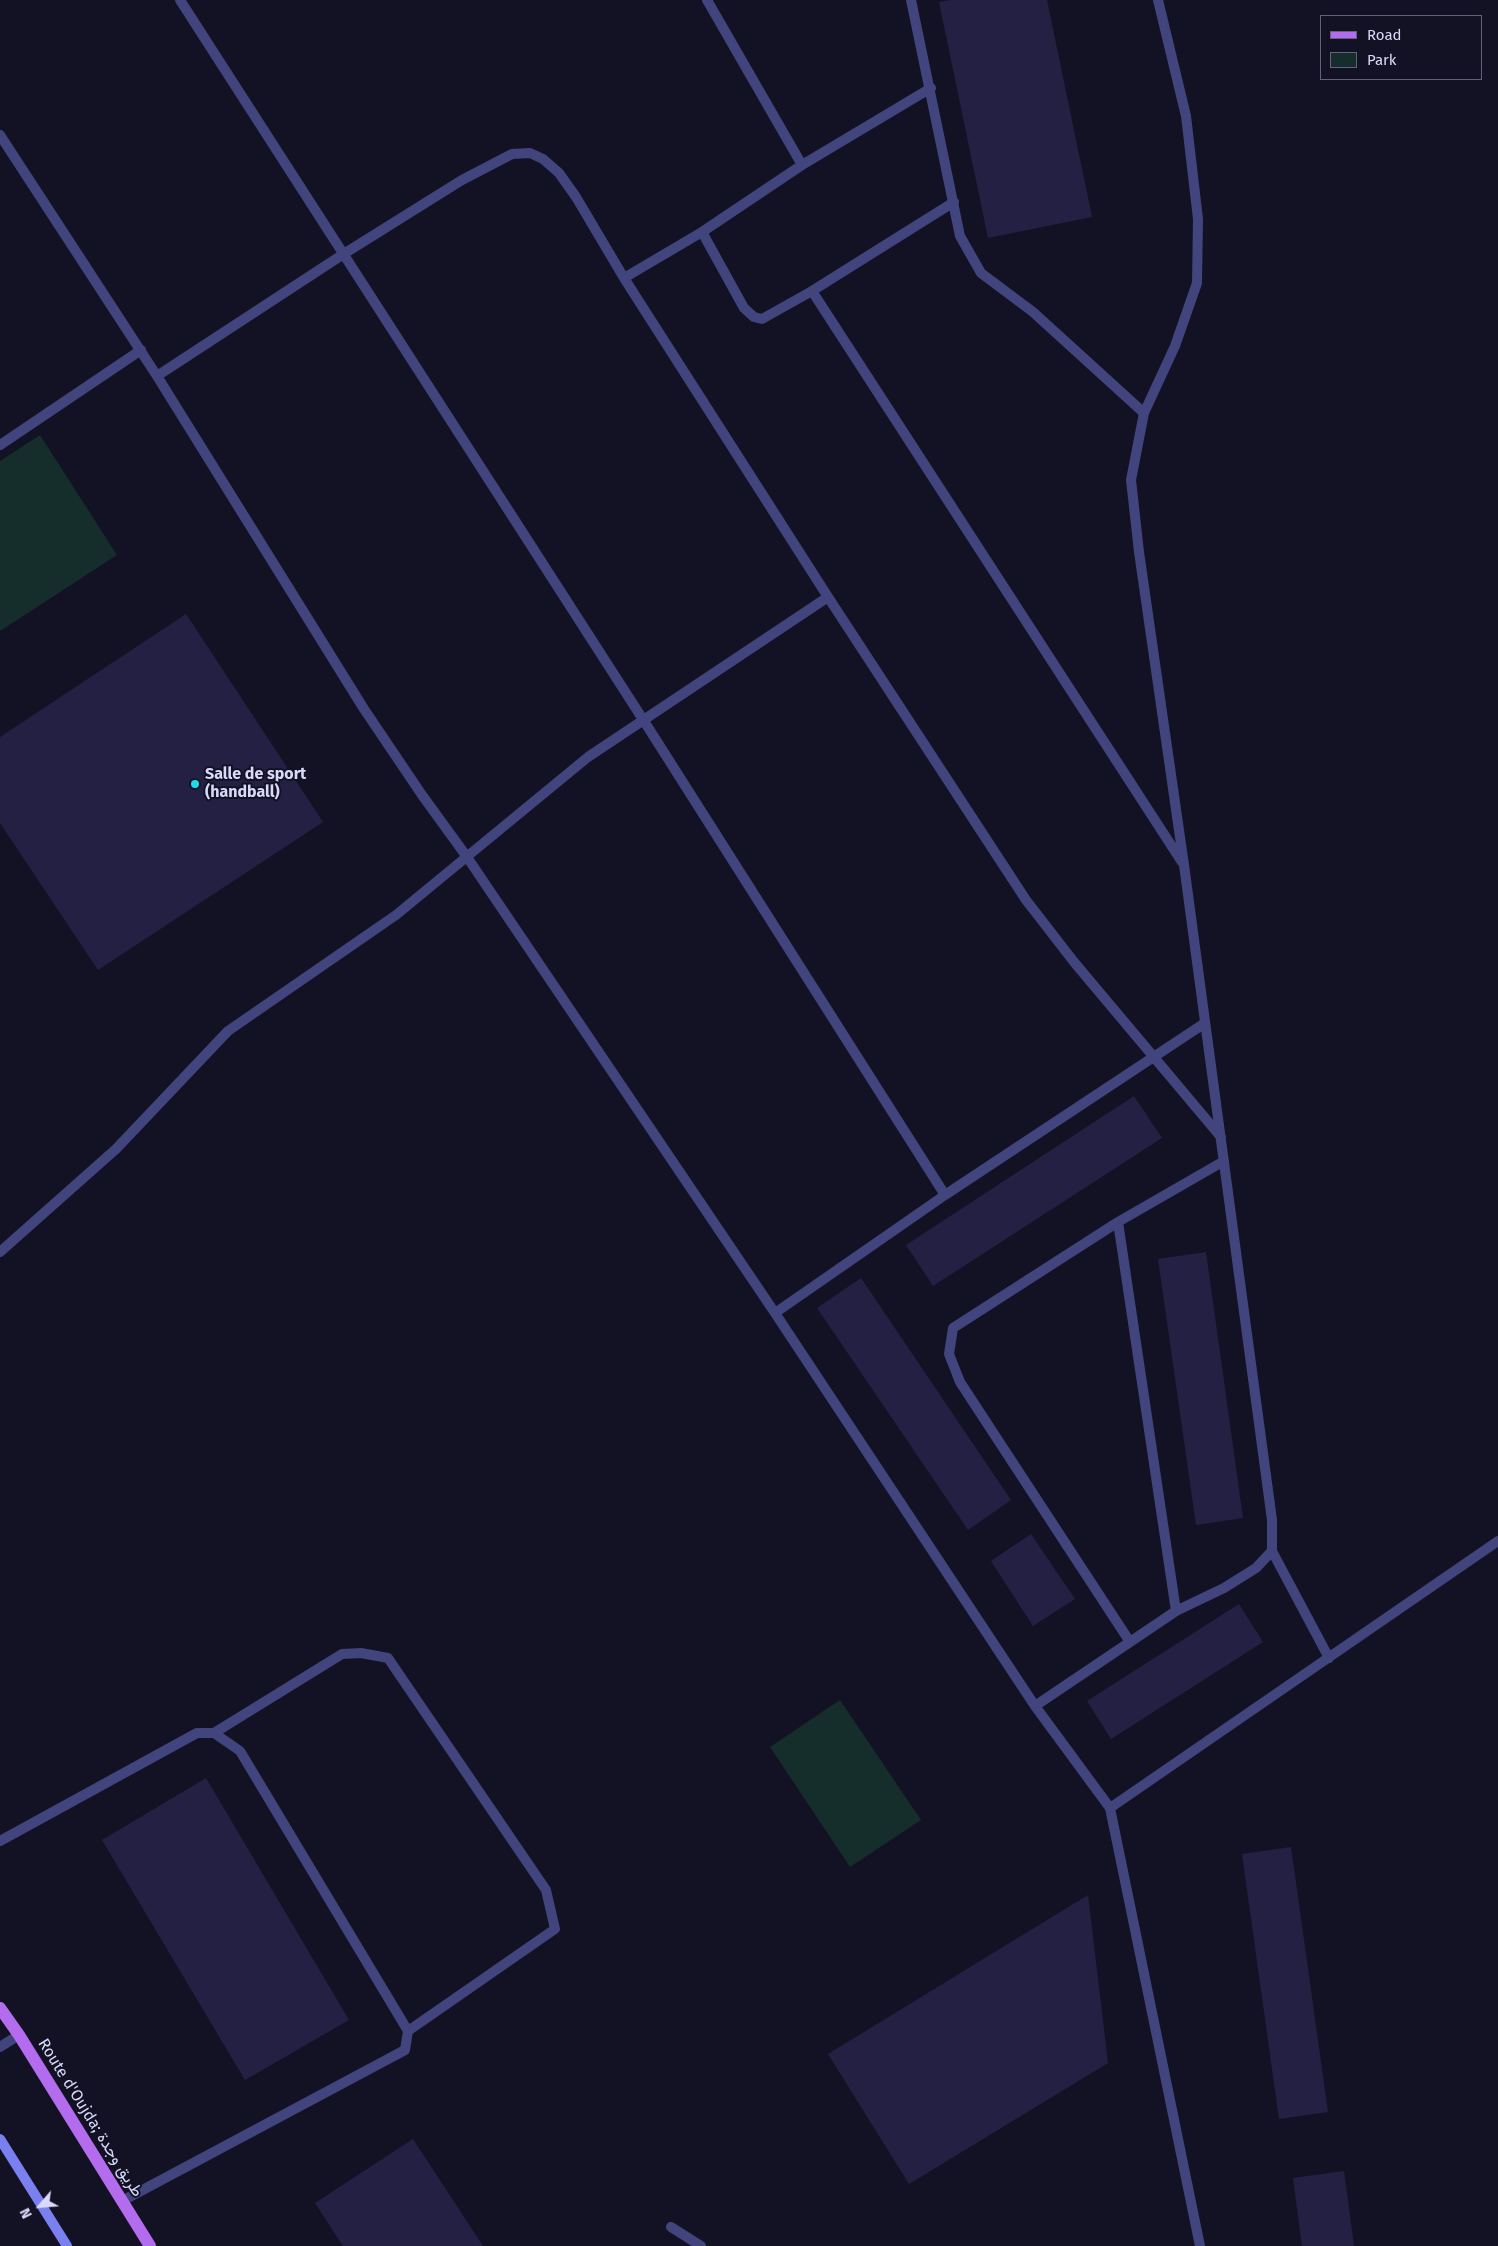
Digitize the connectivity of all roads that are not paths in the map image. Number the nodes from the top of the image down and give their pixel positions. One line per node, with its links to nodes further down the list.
1 (180, 0): 10 (street)
2 (707, 0): 7 (street)
3 (911, 0): 5 (street)
4 (1158, 0): 15 (street)
5 (931, 88): 7 (street); 8 (street)
6 (0, 135): 13 (street)
7 (802, 165): 9 (street)
8 (954, 202): 12 (street); 15 (street)
9 (702, 232): 11 (street); 12 (street)
10 (342, 255): 11 (street); 14 (street); 18 (street)
11 (624, 278): 17 (street)
12 (812, 291): 20 (street)
13 (141, 350): 14 (street); 16 (street)
14 (157, 376): 19 (street)
15 (1144, 413): 20 (street)
16 (0, 445)
17 (828, 597): 18 (street); 22 (street)
18 (644, 721): 19 (street); 25 (street)
19 (467, 857): 27 (street); 28 (street)
20 (1184, 865): 21 (street)
21 (1205, 1023): 22 (street); 23 (street)
22 (1154, 1058): 23 (street); 25 (street)
23 (1221, 1137): 24 (street)
24 (1224, 1161): 26 (street); 30 (street)
25 (945, 1195): 28 (street)
26 (1118, 1222): 31 (street); 32 (street)
27 (0, 1252)
28 (775, 1313): 34 (street)
29 (1498, 1541): 33 (street)
30 (1272, 1551): 31 (street); 33 (street)
31 (1176, 1612): 32 (street)
32 (1130, 1642): 34 (street)
33 (1328, 1658): 36 (street)
34 (1035, 1706): 36 (street)
35 (214, 1733): 37 (street); 39 (street); 39 (street)
36 (1110, 1808): 48 (street)
37 (0, 1841)
38 (0, 2008): 40 (main road, Route d'Oujda; طريق وجدة)
39 (408, 2031): 43 (street)
40 (19, 2035): 41 (street); 43 (main road, Route d'Oujda; طريق وجدة)
41 (0, 2047)
42 (0, 2138): 45 (street)
43 (122, 2201): 46 (main road, Route d'Oujda; طريق وجدة)
44 (671, 2227): 47 (street)
45 (67, 2246)
46 (150, 2246)
47 (701, 2246)
48 (1200, 2246)

